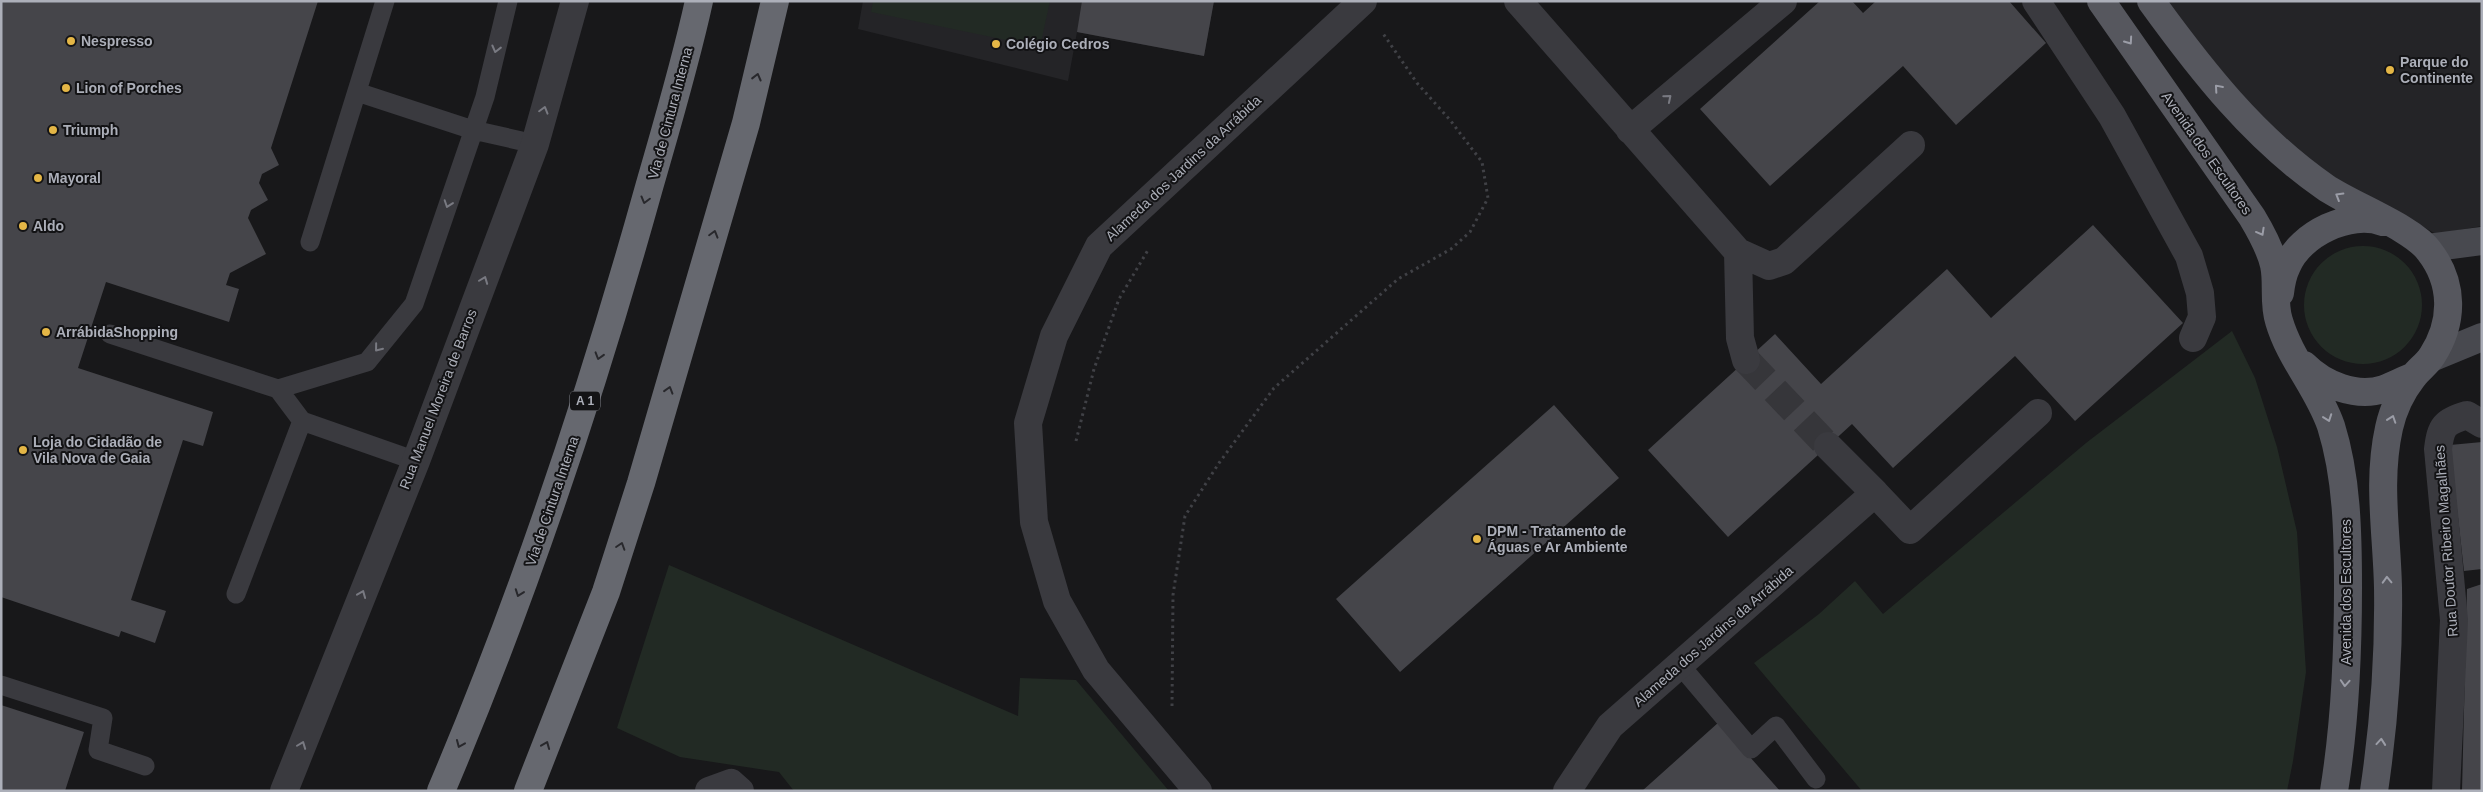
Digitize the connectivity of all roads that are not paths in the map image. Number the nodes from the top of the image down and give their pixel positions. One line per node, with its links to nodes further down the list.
1 (385, 1): 12 (lane)
2 (508, 1): 13 (lane, one-way to 13)
3 (575, 1): 15 (street, Rua Manuel Moreira de Barros, one-way to 3)
4 (699, 1): 42 (highway, Via de Cintura Interna / A 1, one-way to 42)
5 (775, 1): 43 (highway, one-way to 5)
6 (1518, 1): 14 (street)
7 (1783, 1): 14 (street, one-way to 7)
8 (2036, 1): 25 (street)
9 (2101, 1): 22 (main road, Avenida dos Escultores, one-way to 22)
10 (2151, 1): 17 (main road, Avenida dos Escultores, one-way to 10)
11 (1363, 2): 46 (street, Alameda dos Jardins da Arrábida)
12 (357, 92): 13 (lane); 19 (lane)
13 (473, 130): 15 (lane); 29 (lane, one-way to 29)
14 (1630, 130): 21 (street)
15 (535, 144): 34 (street, Rua Manuel Moreira de Barros, one-way to 15)
16 (1911, 145): 21 (street)
17 (2398, 227): 20 (main road, Avenida dos Escultores); 22 (main road, Avenida dos Escultores)
18 (2482, 241): 20 (main road)
19 (310, 242)
20 (2428, 248): 28 (main road, Avenida dos Escultores)
21 (1738, 252): 27 (street)
22 (2278, 319): 26 (main road, Avenida dos Escultores)
23 (110, 334): 29 (lane)
24 (2482, 337): 28 (main road)
25 (2193, 338)
26 (2287, 345): 28 (main road, Avenida dos Escultores); 48 (main road, Avenida dos Escultores, one-way to 48)
27 (1746, 360)
28 (2422, 367): 49 (main road, Avenida dos Escultores, one-way to 28)
29 (278, 388): 31 (lane)
30 (2038, 413): 35 (street)
31 (302, 420): 34 (lane); 36 (lane)
32 (2482, 424): 50 (street, Rua Doutor Ribeiro Magalhães)
33 (1828, 446): 35 (street)
34 (416, 461): 41 (street, Rua Manuel Moreira de Barros, one-way to 34)
35 (1875, 493): 37 (street, Alameda dos Jardins da Arrábida)
36 (236, 594)
37 (1680, 665): 40 (lane); 47 (street, Alameda dos Jardins da Arrábida)
38 (1, 685): 39 (lane)
39 (145, 766)
40 (1816, 779)
41 (284, 791)
42 (440, 791)
43 (528, 791)
44 (709, 791): 45 (street)
45 (740, 791)
46 (1198, 791)
47 (1567, 791)
48 (2334, 791)
49 (2374, 791)
50 (2446, 791)

